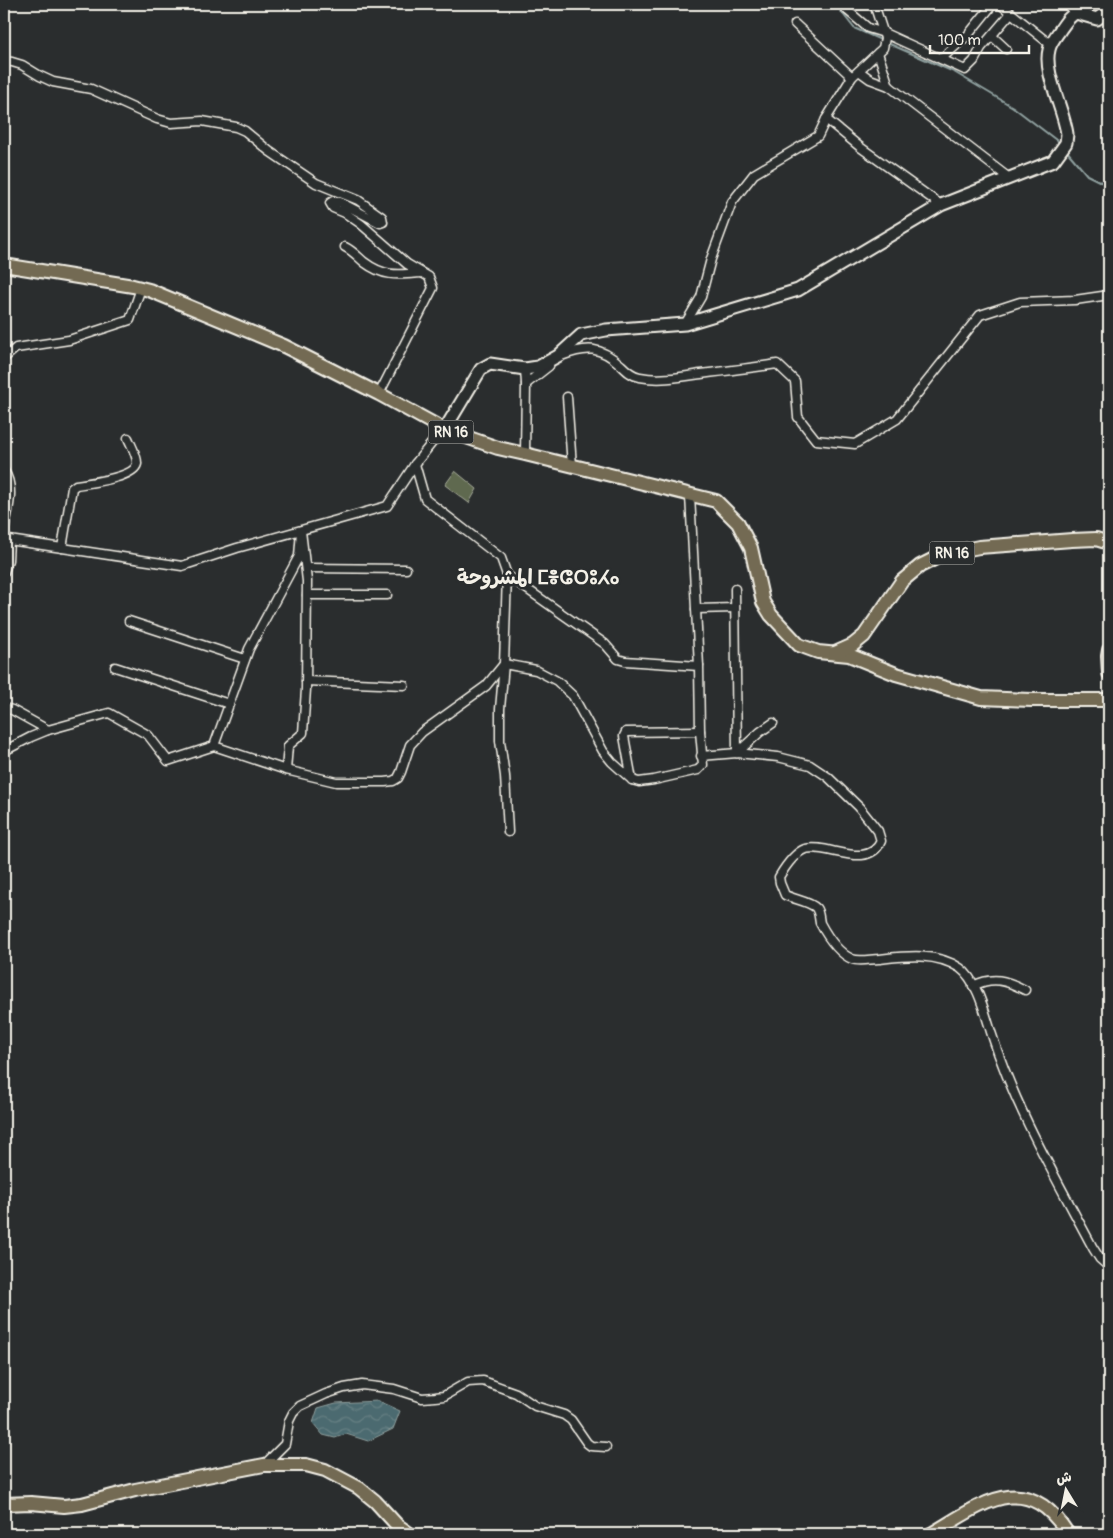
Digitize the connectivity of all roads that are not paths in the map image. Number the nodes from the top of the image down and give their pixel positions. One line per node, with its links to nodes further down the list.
1 (842, 4): 10 (street)
2 (874, 4): 10 (street)
3 (993, 4): 15 (street)
4 (1000, 4): 7 (street)
5 (1067, 4): 8 (street)
6 (1108, 4): 8 (main road)
7 (1012, 13): 11 (street); 12 (street)
8 (1076, 14): 12 (main road)
9 (795, 24): 18 (street)
10 (884, 36): 14 (street); 15 (street)
11 (992, 36): 13 (street); 15 (street)
12 (1050, 45): 21 (main road)
13 (1006, 49)
14 (881, 51): 17 (street); 19 (street)
15 (941, 59)
16 (4, 62): 25 (street)
17 (859, 71): 18 (street); 19 (street)
18 (852, 77): 20 (street)
19 (889, 86): 21 (street)
20 (826, 119): 22 (street); 28 (street)
21 (1009, 178): 22 (main road)
22 (941, 205): 28 (main road)
23 (346, 247): 25 (street)
24 (4, 266): 26 (main road, RN 16)
25 (421, 273): 32 (street)
26 (141, 288): 29 (street); 32 (main road, RN 16)
27 (1109, 295): 31 (street)
28 (685, 324): 30 (main road)
29 (4, 358)
30 (525, 369): 31 (street); 34 (main road)
31 (526, 384): 36 (street)
32 (379, 394): 34 (main road, RN 16)
33 (567, 397): 38 (street)
34 (444, 429): 36 (main road, RN 16); 37 (street)
35 (128, 438): 45 (street)
36 (525, 454): 38 (main road, RN 16)
37 (415, 464): 41 (street); 49 (street)
38 (572, 466): 40 (main road, RN 16)
39 (4, 471): 42 (street)
40 (690, 495): 54 (street); 57 (main road, RN 16)
41 (301, 531): 45 (street); 46 (street); 58 (street)
42 (4, 532)
43 (6, 540): 45 (street); 48 (street)
44 (1109, 544): 57 (main road, RN 16)
45 (62, 548)
46 (306, 568): 47 (street); 51 (street)
47 (406, 569)
48 (4, 572)
49 (507, 575): 59 (street); 60 (street)
50 (735, 589): 53 (street)
51 (307, 595): 52 (street); 63 (street)
52 (387, 595)
53 (734, 608): 54 (street); 73 (street)
54 (696, 609): 60 (street)
55 (129, 621): 58 (street)
56 (1109, 650): 62 (main road)
57 (835, 654): 65 (main road, RN 16)
58 (245, 660): 66 (street)
59 (504, 664): 75 (street); 76 (street); 77 (street)
60 (699, 666): 70 (street)
61 (115, 667): 66 (street)
62 (1109, 672)
63 (306, 681): 64 (street); 75 (street)
64 (404, 685)
65 (1109, 700)
66 (229, 704): 71 (street)
67 (4, 708): 69 (street)
68 (773, 723): 73 (street)
69 (48, 730): 71 (street); 72 (street)
70 (700, 731): 74 (street); 76 (street)
71 (214, 746): 75 (street)
72 (4, 752)
73 (736, 753): 74 (street); 78 (street)
74 (701, 756): 76 (street)
75 (286, 770)
76 (632, 780)
77 (508, 832)
78 (973, 986): 79 (street); 80 (street)
79 (1025, 990)
80 (1109, 1267)
81 (606, 1447): 82 (street)
82 (264, 1465): 83 (main road); 84 (main road)
83 (4, 1504)
84 (410, 1534)
85 (932, 1534): 86 (main road)
86 (1068, 1534)

